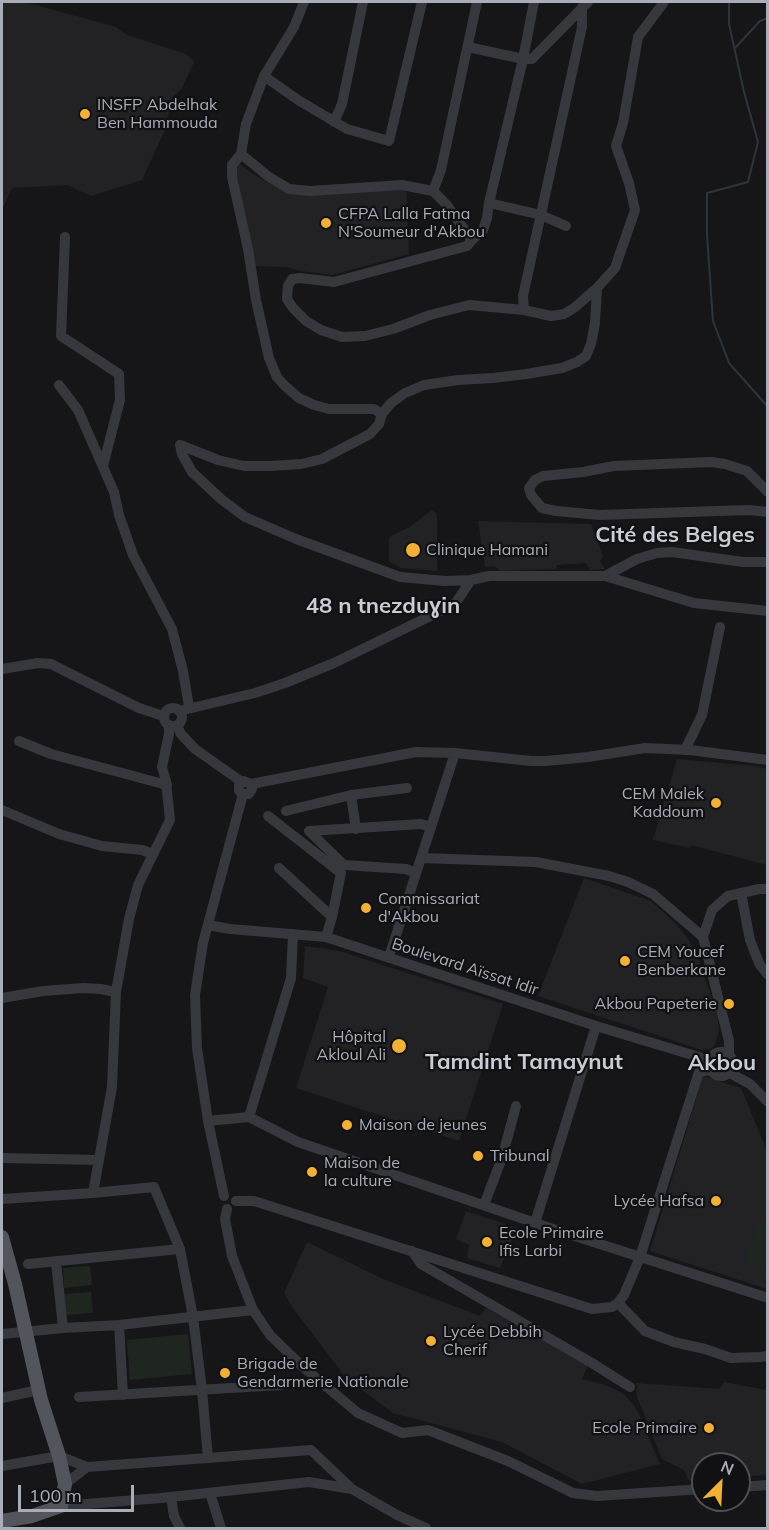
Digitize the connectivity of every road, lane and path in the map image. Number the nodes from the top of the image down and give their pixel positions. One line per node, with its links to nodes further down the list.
1 (304, 2): 10 (street)
2 (363, 2): 11 (street)
3 (422, 2): 11 (street)
4 (477, 2): 8 (street)
5 (534, 2): 9 (street)
6 (664, 2): 19 (street)
7 (585, 4): 9 (street); 15 (street)
8 (468, 47): 9 (street); 13 (street)
9 (523, 59): 14 (street)
10 (264, 76): 11 (street); 12 (street)
11 (334, 122)
12 (241, 154): 13 (street); 22 (street)
13 (433, 191): 18 (street)
14 (489, 203): 15 (street); 18 (street)
15 (541, 215): 16 (street); 20 (street)
16 (566, 226)
17 (65, 237): 23 (street)
18 (472, 240): 20 (street)
19 (597, 288): 20 (street); 22 (street)
20 (524, 310)
21 (59, 386): 23 (street)
22 (382, 414): 28 (street)
23 (103, 467): 32 (street)
24 (768, 492): 25 (street)
25 (768, 512)
26 (768, 562): 27 (street)
27 (605, 576): 28 (street); 29 (street)
28 (471, 580): 32 (street)
29 (768, 611)
30 (720, 627): 35 (street)
31 (2, 669): 33 (street)
32 (184, 709): 33 (street); 33 (street)
33 (170, 723): 38 (street); 39 (street)
34 (19, 741): 39 (street)
35 (685, 750): 36 (street); 37 (street)
36 (455, 753): 38 (street); 45 (street)
37 (768, 760)
38 (246, 783): 54 (street)
39 (167, 785): 47 (street)
40 (407, 788): 41 (street)
41 (351, 795): 43 (street); 46 (street)
42 (2, 810): 47 (street)
43 (286, 811)
44 (268, 816): 53 (street)
45 (431, 827): 46 (street); 48 (street)
46 (356, 829): 50 (street)
47 (153, 854): 60 (street)
48 (421, 858): 50 (street); 57 (street)
49 (279, 868): 53 (street)
50 (416, 873): 58 (street)
51 (768, 889): 52 (street)
52 (741, 893): 57 (street); 59 (street)
53 (332, 917): 56 (street)
54 (208, 925): 55 (street, Boulevard Aïssat Idir); 69 (street)
55 (293, 934): 56 (street, Boulevard Aïssat Idir); 68 (street)
56 (326, 937): 58 (street, Boulevard Aïssat Idir)
57 (703, 937): 63 (street)
58 (388, 957): 62 (street, Boulevard Aïssat Idir)
59 (768, 975)
60 (116, 992): 61 (street); 71 (street)
61 (2, 998)
62 (596, 1026): 64 (street, Boulevard Aïssat Idir); 78 (street)
63 (729, 1055): 64 (street); 65 (street)
64 (709, 1066): 65 (street); 82 (street)
65 (730, 1073): 66 (street)
66 (768, 1102)
67 (516, 1106): 76 (street)
68 (249, 1117): 69 (street); 76 (street)
69 (208, 1121): 73 (street)
70 (2, 1158): 71 (street)
71 (99, 1160): 72 (street)
72 (93, 1193): 74 (street); 80 (street)
73 (224, 1196): 75 (street); 77 (street)
74 (2, 1199)
75 (236, 1201): 77 (street); 81 (street)
76 (484, 1205): 78 (street)
77 (227, 1209): 87 (street)
78 (535, 1223): 82 (street)
79 (2, 1237): 91 (main road)
80 (180, 1248): 83 (street); 88 (street)
81 (412, 1251): 86 (street); 95 (street)
82 (640, 1257): 85 (street); 86 (street)
83 (56, 1262): 84 (street); 90 (street)
84 (28, 1264)
85 (768, 1298)
86 (618, 1303): 93 (street)
87 (253, 1310): 88 (street); 109 (street)
88 (193, 1317): 89 (street); 97 (street)
89 (119, 1325): 90 (street); 98 (street)
90 (63, 1328): 91 (street)
91 (26, 1332): 92 (street); 96 (main road)
92 (2, 1334)
93 (768, 1356)
94 (281, 1385): 97 (street)
95 (630, 1387)
96 (39, 1390): 100 (street); 101 (main road)
97 (202, 1390): 98 (street); 102 (street)
98 (123, 1395): 99 (street)
99 (79, 1397)
100 (2, 1398)
101 (59, 1456): 103 (street); 104 (street); 105 (main road)
102 (208, 1458): 104 (street); 108 (street)
103 (2, 1466)
104 (87, 1467): 105 (street)
105 (65, 1484): 112 (main road)
106 (768, 1485): 107 (street)
107 (751, 1486)
108 (352, 1489): 110 (street); 116 (street)
109 (691, 1490)
110 (210, 1493): 111 (street); 115 (street)
111 (171, 1497): 112 (street); 114 (street)
112 (62, 1506): 113 (main road)
113 (2, 1521)
114 (180, 1528)
115 (220, 1528)
116 (426, 1528)

